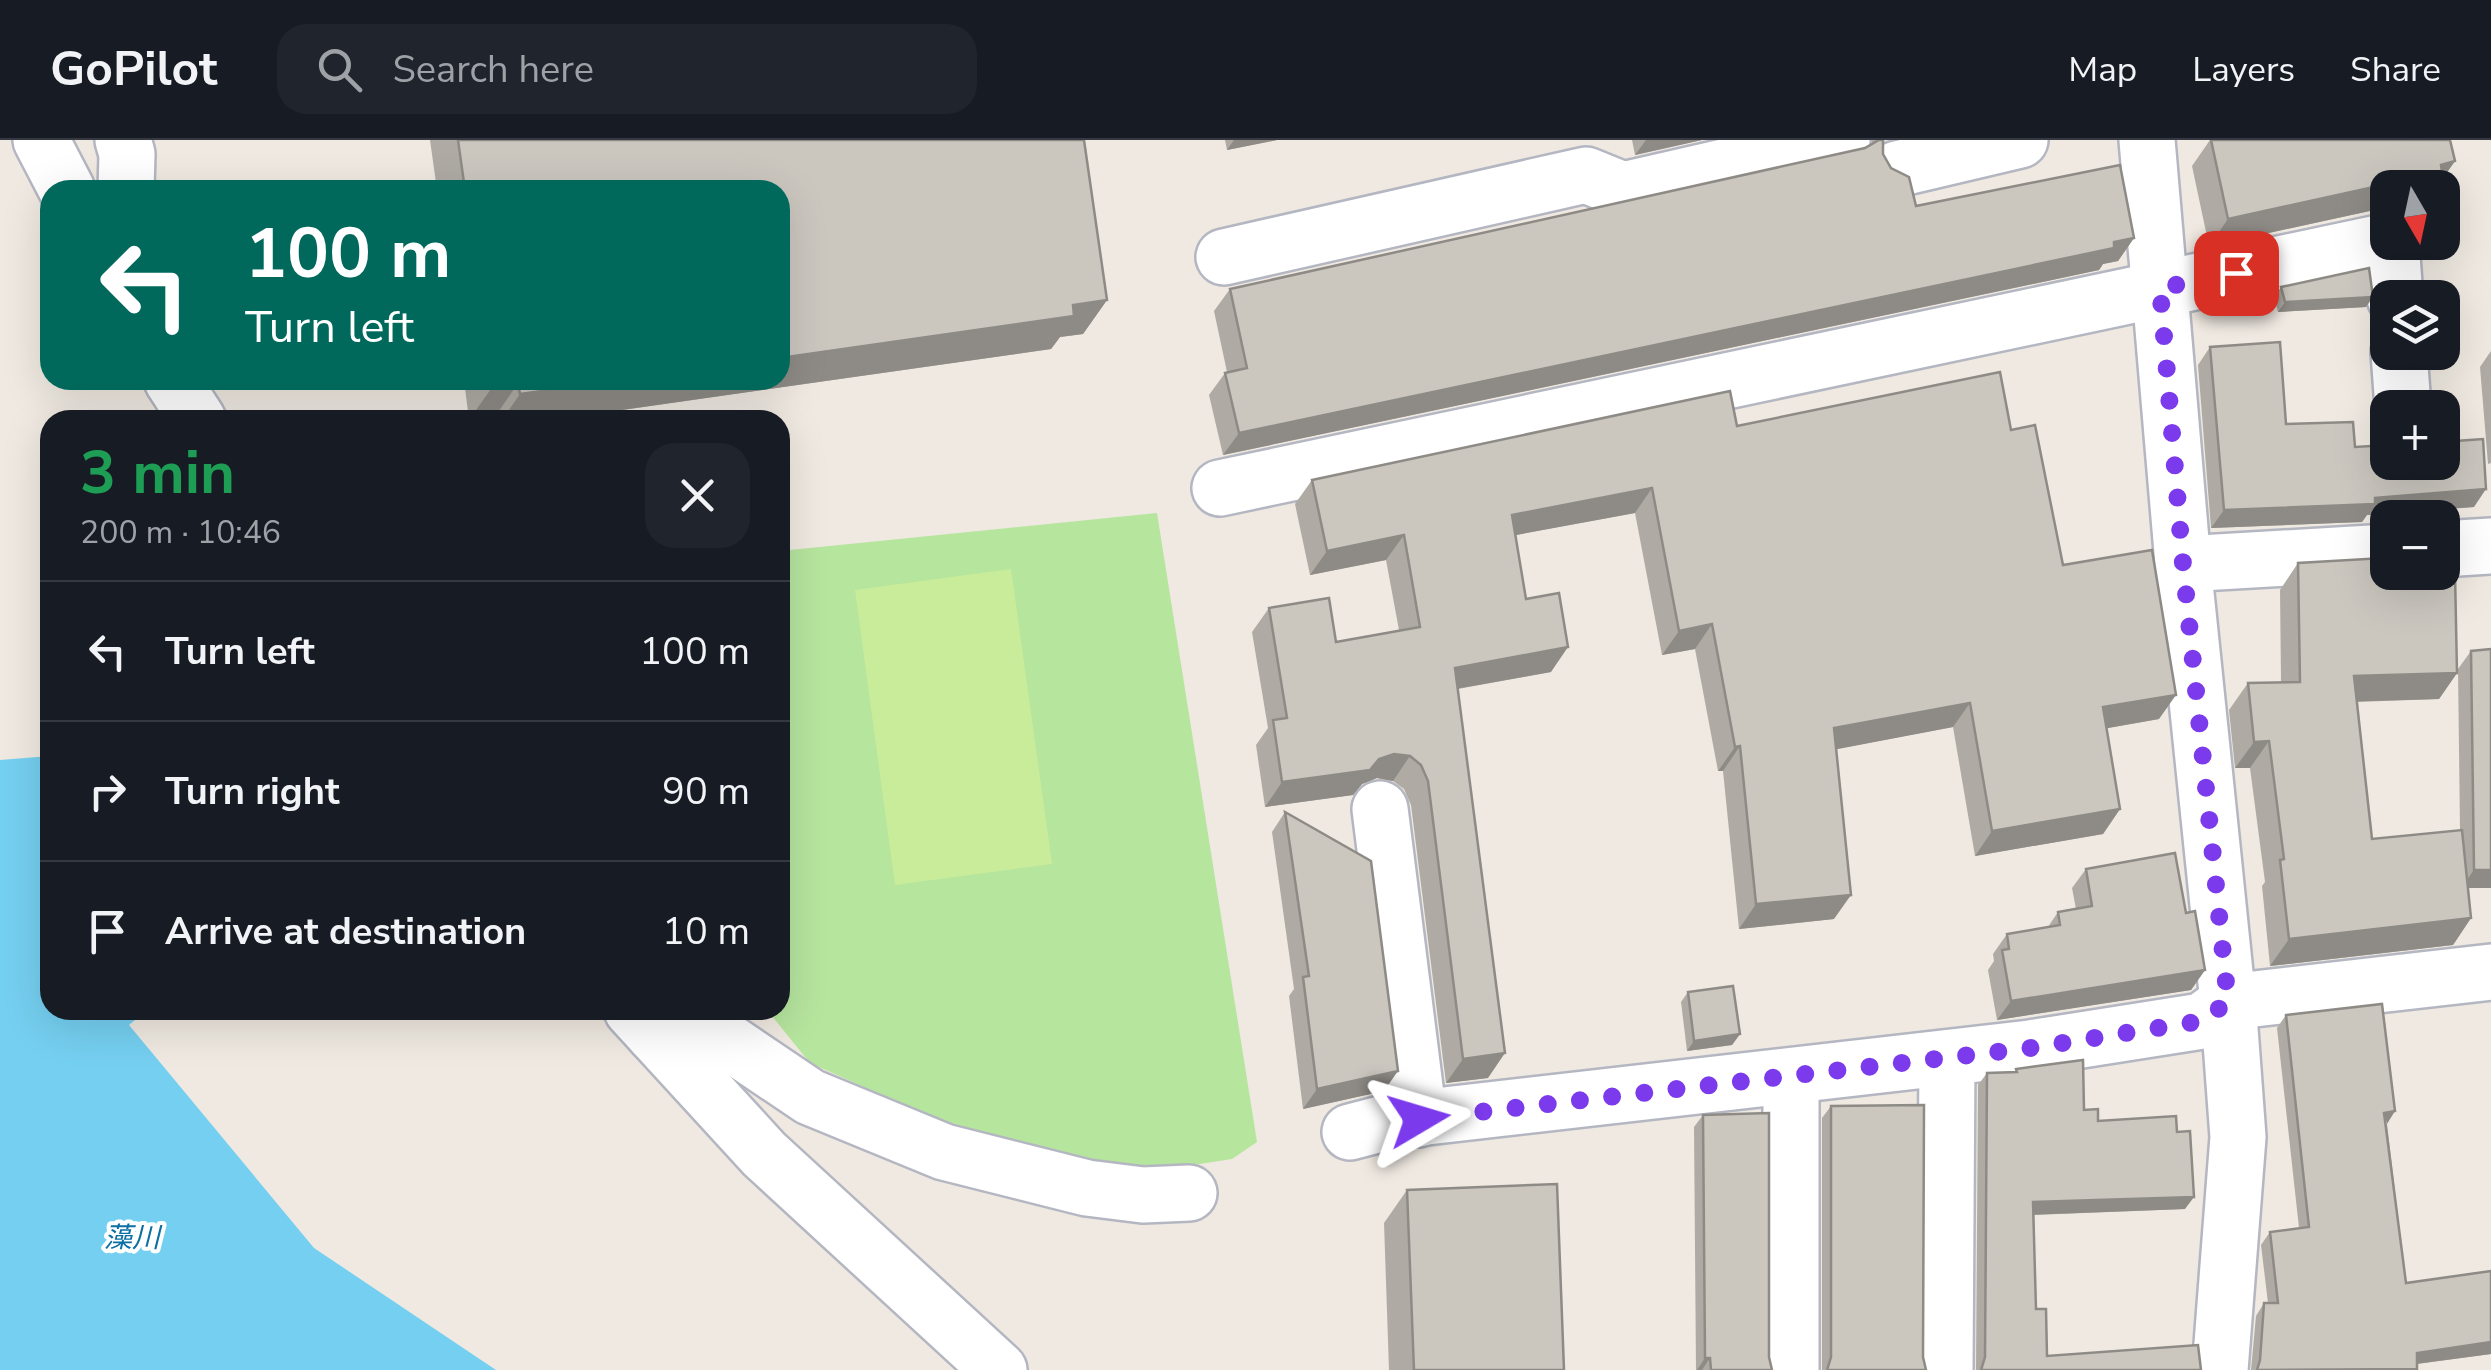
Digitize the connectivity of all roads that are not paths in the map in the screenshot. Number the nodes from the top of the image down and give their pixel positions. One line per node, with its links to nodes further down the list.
1 (42, 140): 7 (street)
2 (123, 140): 8 (street)
3 (1842, 140): 10 (street)
4 (2020, 140): 6 (street)
5 (2148, 140): 11 (street)
6 (1898, 168)
7 (62, 180)
8 (126, 180)
9 (2370, 246): 11 (street)
10 (1224, 258)
11 (2160, 288): 12 (street); 16 (street)
12 (1220, 488)
13 (2491, 546): 14 (street)
14 (2460, 548)
15 (2370, 553): 16 (street)
16 (2183, 564): 19 (street)
17 (1380, 809): 24 (street)
18 (2491, 972): 19 (street)
19 (2228, 1002): 22 (street); 30 (street)
20 (696, 1020): 26 (street)
21 (643, 1022): 27 (street)
22 (1947, 1058): 23 (street); 29 (street)
23 (1791, 1076): 24 (street); 28 (street)
24 (1419, 1119): 25 (street)
25 (1350, 1132)
26 (1189, 1193)
27 (999, 1370)
28 (1791, 1370)
29 (1945, 1370)
30 (2220, 1370)

